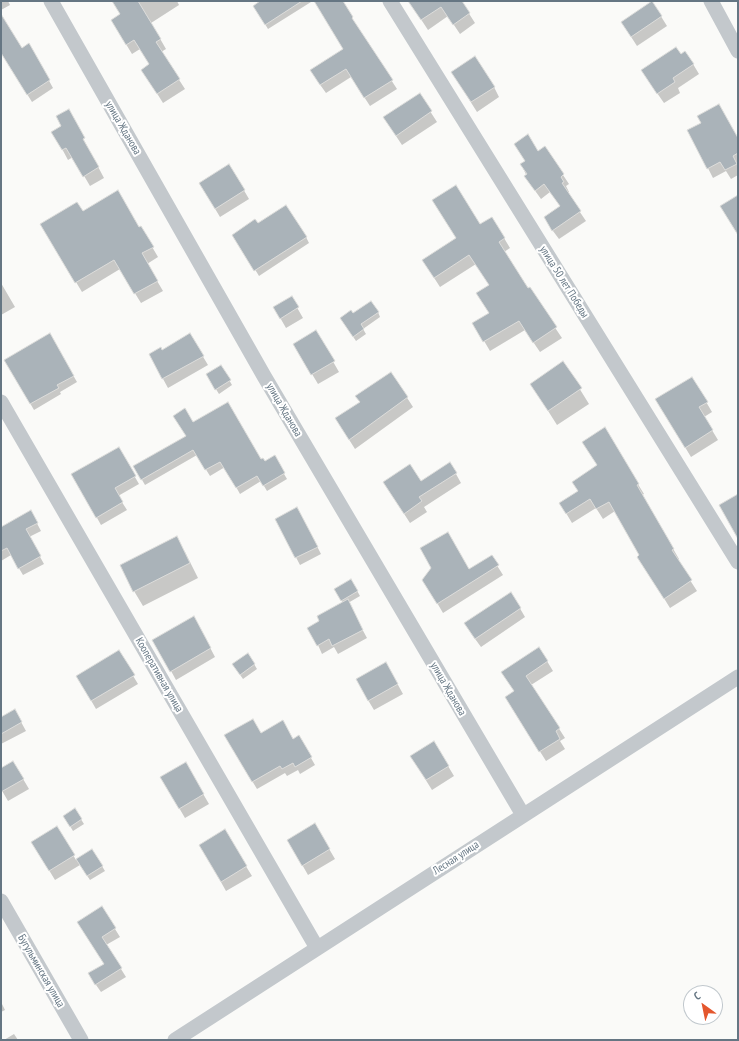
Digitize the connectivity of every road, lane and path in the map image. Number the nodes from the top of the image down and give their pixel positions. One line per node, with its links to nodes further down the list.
1 (50, 1): 8 (street, улица Жданова)
2 (390, 1): 6 (street, улица 50 лет Победы)
3 (711, 1): 4 (street)
4 (738, 51)
5 (1, 402): 10 (street, Кооперативная улица)
6 (738, 562)
7 (738, 678): 8 (street, Лесная улица)
8 (522, 815): 10 (street, Лесная улица)
9 (1, 901): 11 (street, Бугульминская улица)
10 (317, 948): 12 (street, Лесная улица)
11 (81, 1040)
12 (175, 1040)

